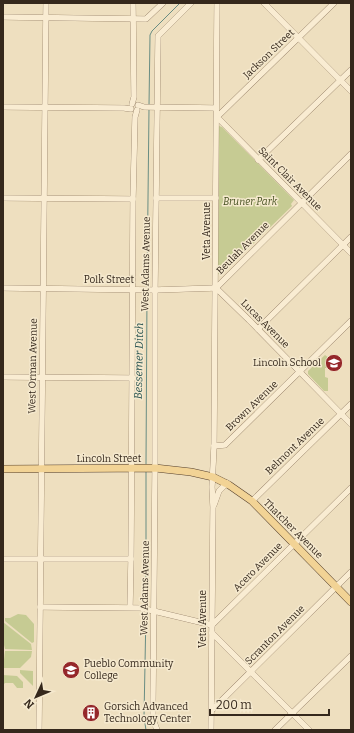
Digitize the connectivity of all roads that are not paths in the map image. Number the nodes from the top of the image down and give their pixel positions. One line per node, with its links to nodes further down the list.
1 (46, 3): 9 (street, West Orman Avenue)
2 (134, 3): 10 (street, West Adams Avenue)
3 (163, 3): 10 (street)
4 (191, 3): 17 (street, West Adams Avenue)
5 (217, 3): 19 (street, Veta Avenue)
6 (264, 3): 11 (street)
7 (334, 3): 11 (street, Jackson Street)
8 (3, 17): 9 (street)
9 (46, 18): 10 (street); 18 (street, West Orman Avenue)
10 (133, 19): 16 (street, West Adams Avenue)
11 (299, 38): 13 (street); 20 (street, Jackson Street)
12 (351, 70): 13 (street)
13 (340, 80): 14 (street); 22 (street)
14 (351, 92)
15 (3, 107): 18 (street)
16 (135, 107): 17 (street); 18 (street); 27 (street, West Adams Avenue)
17 (154, 107): 19 (street); 25 (street, West Adams Avenue)
18 (45, 108): 24 (street, West Orman Avenue)
19 (216, 108): 20 (street, Veta Avenue)
20 (217, 117): 22 (street, Saint Clair Avenue); 26 (street, Veta Avenue)
21 (351, 154): 28 (street, Beulah Avenue)
22 (258, 160): 28 (street, Saint Clair Avenue)
23 (3, 198): 24 (street)
24 (44, 198): 27 (street); 34 (street, West Orman Avenue)
25 (156, 198): 26 (street); 36 (street, West Adams Avenue)
26 (216, 198): 33 (street, Veta Avenue)
27 (134, 199): 35 (street, West Adams Avenue)
28 (301, 203): 30 (street, Saint Clair Avenue); 33 (street, Beulah Avenue)
29 (351, 237): 30 (street)
30 (343, 245): 31 (street, Saint Clair Avenue); 38 (street)
31 (351, 253)
32 (3, 288): 34 (street, Polk Street)
33 (216, 288): 36 (street, Polk Street); 38 (street, Lucas Avenue); 46 (street, Veta Avenue)
34 (43, 289): 35 (street, Polk Street); 41 (street, West Orman Avenue)
35 (133, 289): 36 (street, Polk Street); 42 (street, West Adams Avenue)
36 (155, 290): 47 (street, West Adams Avenue)
37 (351, 321): 39 (street, Brown Avenue)
38 (258, 329): 39 (street, Lucas Avenue)
39 (300, 372): 44 (street, Lucas Avenue); 46 (street, Brown Avenue)
40 (3, 377): 41 (street)
41 (43, 377): 42 (street); 49 (street, West Orman Avenue)
42 (133, 378): 50 (street, West Adams Avenue)
43 (351, 404): 44 (street, Belmont Avenue)
44 (341, 414): 45 (street, Lucas Avenue); 54 (street, Belmont Avenue)
45 (351, 424)
46 (214, 446): 51 (street, Veta Avenue)
47 (153, 468): 50 (main road, Lincoln Street); 51 (main road, Lincoln Street); 65 (street, West Adams Avenue)
48 (3, 469): 49 (main road, Lincoln Street)
49 (42, 469): 50 (main road, Lincoln Street); 58 (street, West Orman Avenue)
50 (134, 469): 59 (street, West Adams Avenue)
51 (213, 477): 52 (main road, Thatcher Avenue); 55 (street, Veta Avenue)
52 (227, 483): 54 (main road, Thatcher Avenue); 55 (street, Veta Avenue)
53 (351, 488): 56 (street, Acero Avenue)
54 (252, 501): 56 (main road, Thatcher Avenue)
55 (213, 507): 66 (street, Veta Avenue)
56 (294, 544): 61 (main road, Thatcher Avenue); 66 (street, Acero Avenue)
57 (3, 559): 58 (street)
58 (41, 559): 59 (street); 63 (street, West Orman Avenue)
59 (131, 559): 64 (street, West Adams Avenue)
60 (351, 572): 61 (street, Scranton Avenue)
61 (336, 587): 62 (main road, Thatcher Avenue); 69 (street, Scranton Avenue)
62 (351, 602)
63 (40, 607): 64 (street); 72 (street, West Orman Avenue)
64 (130, 608): 65 (street)
65 (152, 610): 66 (street); 73 (street, West Adams Avenue)
66 (212, 625): 67 (street, Veta Avenue)
67 (212, 633): 69 (street); 70 (street, Veta Avenue)
68 (351, 656): 71 (street)
69 (251, 671): 70 (street, Scranton Avenue); 71 (street)
70 (212, 710): 74 (street, Veta Avenue)
71 (292, 713): 75 (street); 76 (street)
72 (39, 730)
73 (157, 730)
74 (211, 730)
75 (275, 730)
76 (309, 730)

